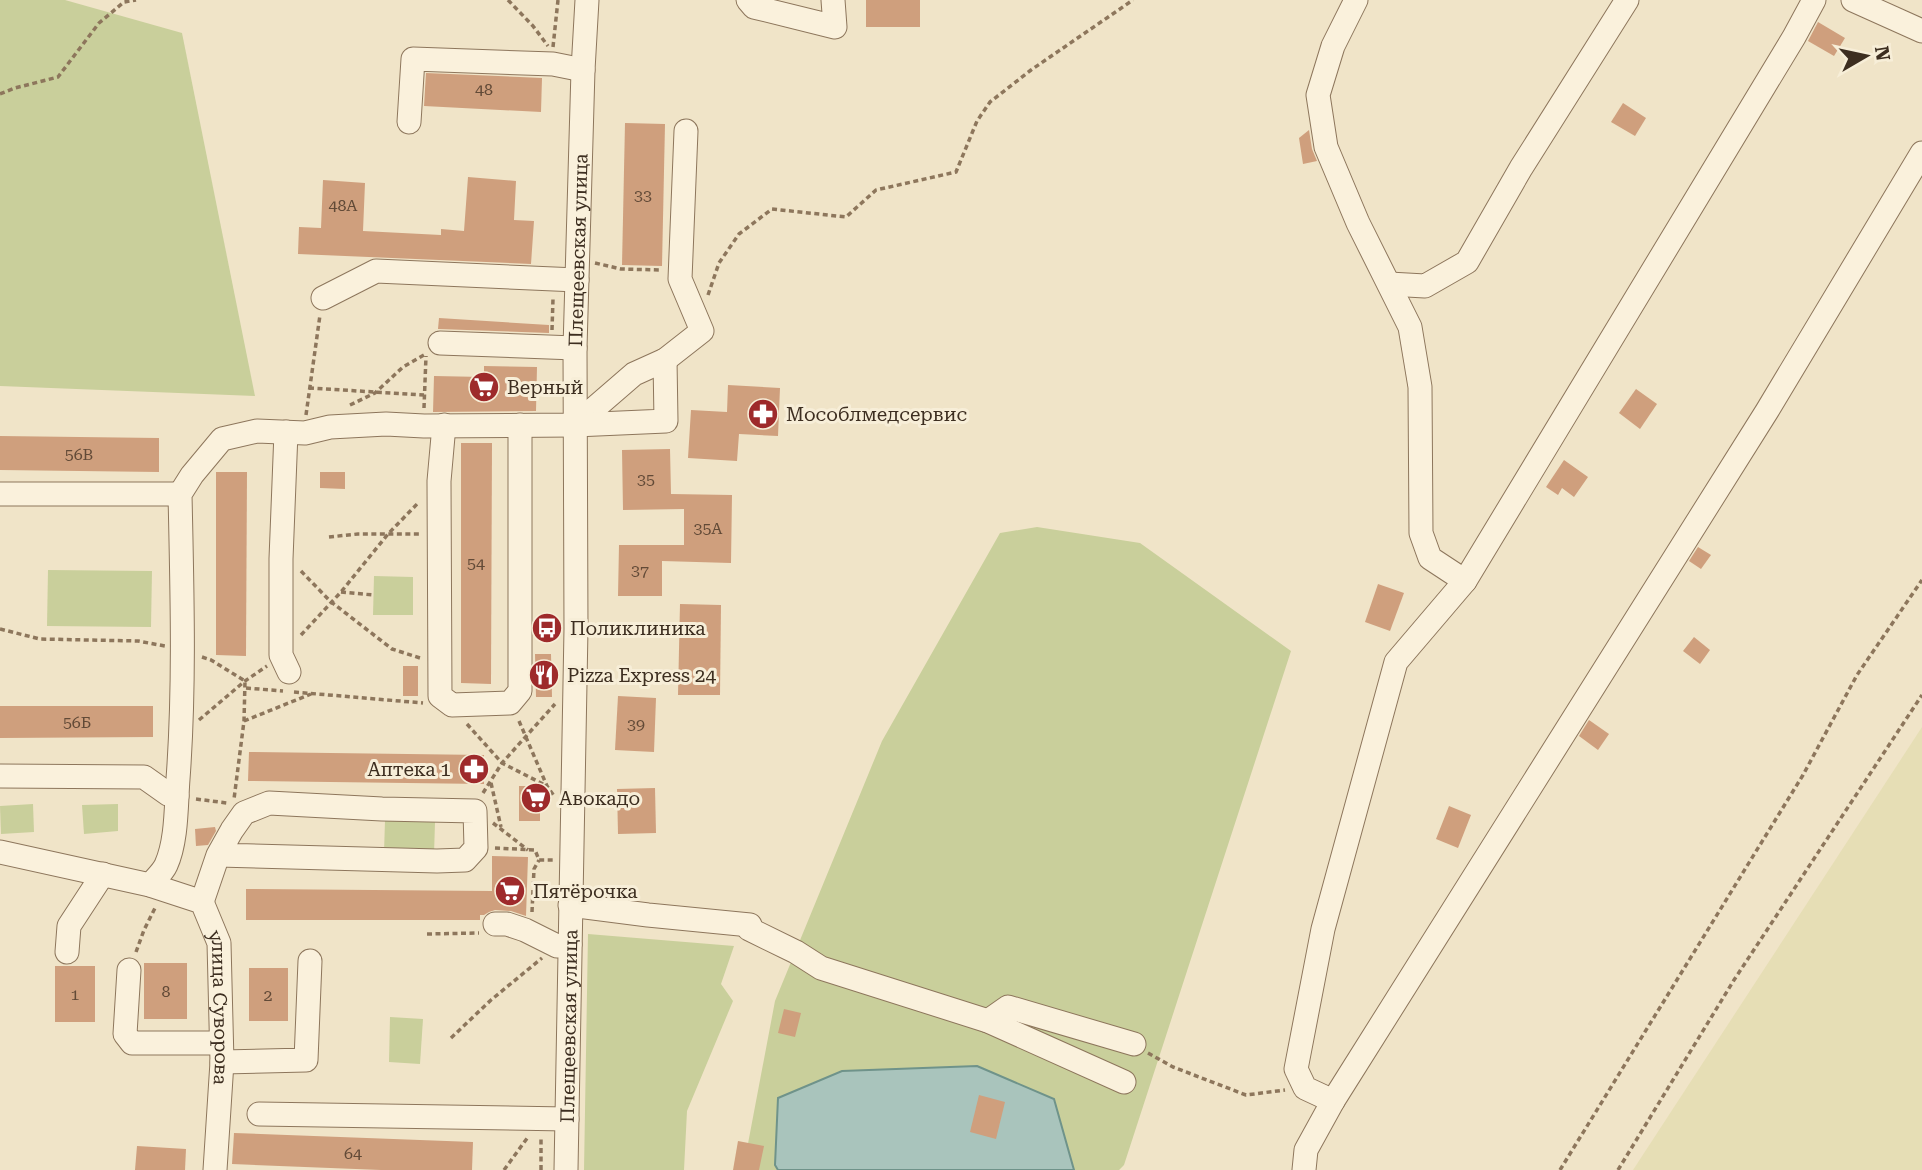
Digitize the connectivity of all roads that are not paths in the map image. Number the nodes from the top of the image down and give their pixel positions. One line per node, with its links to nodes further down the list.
1 (587, 0): 9 (street, Плещеевская улица)
2 (748, 0): 3 (street)
3 (833, 0)
4 (1356, 0): 14 (street)
5 (1627, 0): 14 (street)
6 (1814, 0): 25 (street)
7 (1853, 0): 8 (street)
8 (1922, 31)
9 (583, 70): 10 (street); 13 (street, Плещеевская улица)
10 (409, 122)
11 (686, 131): 18 (street)
12 (1922, 153): 44 (street)
13 (570, 280): 15 (street); 17 (street, Плещеевская улица)
14 (1389, 284): 25 (street)
15 (323, 298)
16 (440, 343): 17 (street)
17 (566, 347): 21 (street, Плещеевская улица)
18 (665, 360): 21 (street); 21 (street)
19 (434, 420): 20 (street); 20 (street); 22 (street)
20 (520, 425): 21 (street)
21 (575, 425): 34 (street, Плещеевская улица)
22 (286, 432): 24 (street); 26 (street)
23 (0, 494): 24 (street)
24 (180, 494): 28 (street)
25 (1465, 581): 44 (street)
26 (280, 668)
27 (0, 776): 28 (street)
28 (177, 796): 32 (street)
29 (0, 852): 31 (street, улица Суворова)
30 (218, 855): 30 (street); 33 (street)
31 (103, 874): 32 (street, улица Суворова); 37 (street)
32 (157, 888): 33 (street, улица Суворова)
33 (202, 902): 42 (street, улица Суворова)
34 (570, 905): 36 (street, Плещеевская улица); 40 (street)
35 (495, 924): 36 (street)
36 (564, 946): 46 (street, Плещеевская улица)
37 (67, 952)
38 (310, 961): 42 (street)
39 (130, 970): 42 (street)
40 (988, 1021): 41 (street); 43 (street)
41 (1135, 1044)
42 (221, 1052): 47 (street, улица Суворова)
43 (1124, 1082)
44 (1333, 1101): 49 (street)
45 (259, 1114): 46 (street)
46 (567, 1119): 48 (street, Плещеевская улица)
47 (215, 1170)
48 (566, 1170)
49 (1304, 1170)

